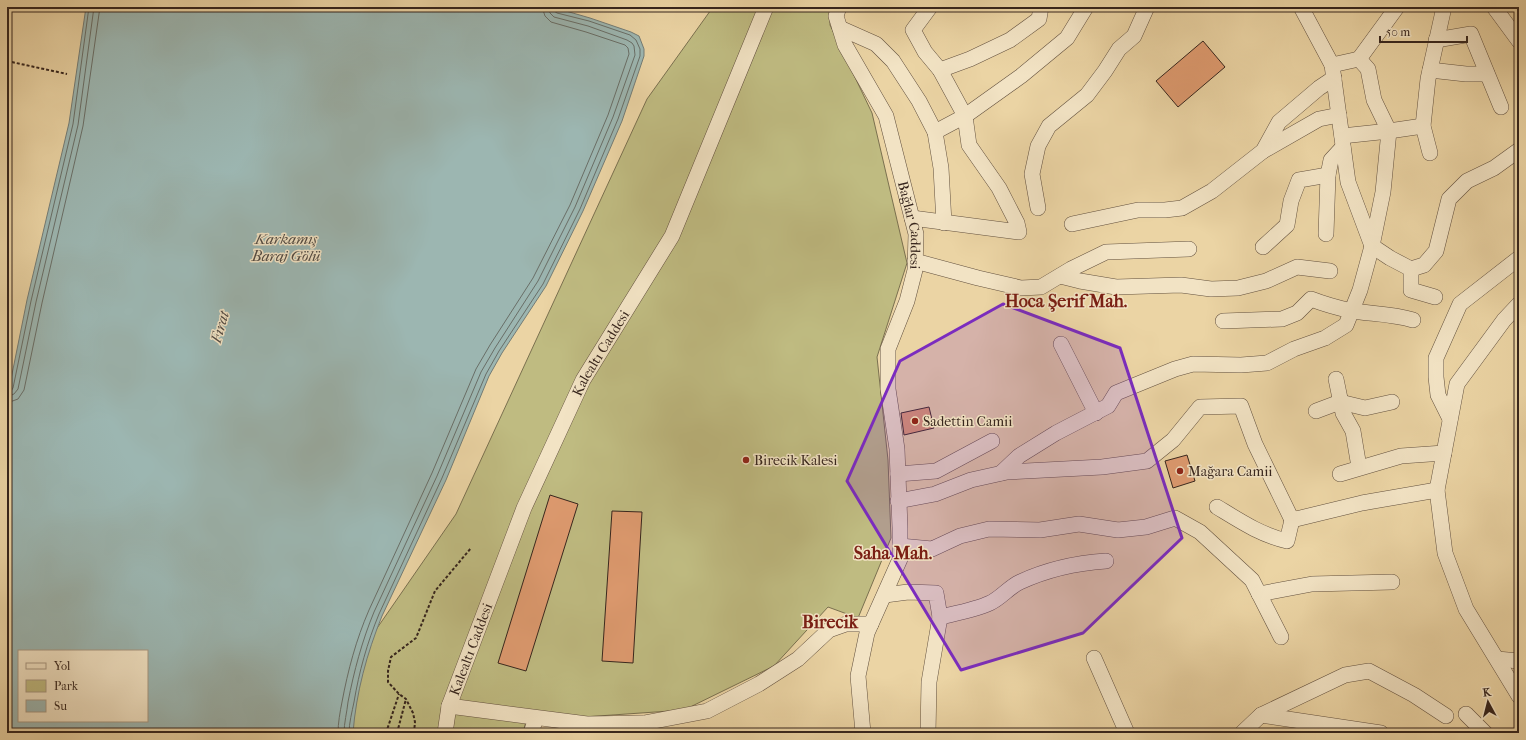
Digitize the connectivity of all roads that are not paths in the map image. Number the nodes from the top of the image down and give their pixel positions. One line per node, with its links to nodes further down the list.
1 (766, 7): 77 (street, Kalealtı Caddesi)
2 (839, 7): 11 (street, Bağlar Caddesi)
3 (930, 7): 15 (street)
4 (1041, 7): 15 (street)
5 (1086, 7): 21 (street)
6 (1147, 7): 30 (street)
7 (1301, 7): 17 (street)
8 (1396, 7): 14 (street)
9 (1444, 7): 12 (street)
10 (1494, 7): 13 (street)
11 (840, 28): 24 (street); 31 (street, Bağlar Caddesi)
12 (1436, 40): 16 (street); 18 (street)
13 (1519, 41)
14 (1359, 59): 17 (street); 23 (street)
15 (940, 70): 21 (street)
16 (1430, 70): 18 (street); 22 (street)
17 (1333, 71): 20 (street); 26 (street)
18 (1487, 74): 19 (street)
19 (1501, 107)
20 (1339, 115): 25 (street); 26 (street)
21 (965, 116): 24 (street); 32 (street)
22 (1423, 126): 23 (street); 27 (street)
23 (1389, 131): 25 (street); 35 (street)
24 (935, 132): 32 (street)
25 (1342, 141): 29 (street); 35 (street)
26 (1263, 151): 33 (street)
27 (1430, 153)
28 (1517, 156): 40 (street)
29 (1328, 175): 34 (street); 36 (street)
30 (1038, 208)
31 (912, 218): 32 (street); 39 (street, Bağlar Caddesi)
32 (944, 223)
33 (1072, 224)
34 (1326, 234)
35 (1372, 246): 40 (street); 45 (street)
36 (1263, 247)
37 (1189, 249): 42 (street)
38 (1519, 258): 54 (street)
39 (915, 261): 42 (street); 59 (street, Bağlar Caddesi)
40 (1411, 269): 43 (street)
41 (1330, 271): 42 (street)
42 (1060, 276)
43 (1434, 297)
44 (1519, 304): 54 (street)
45 (1353, 311): 46 (street); 47 (street); 53 (street)
46 (1413, 320)
47 (1224, 321)
48 (1061, 344): 53 (street)
49 (1336, 379): 50 (street)
50 (1340, 402): 51 (street); 52 (street); 57 (street)
51 (1392, 402)
52 (1316, 411)
53 (1096, 413): 58 (street)
54 (1450, 419): 56 (street)
55 (992, 440): 59 (street)
56 (1444, 453): 57 (street); 61 (street)
57 (1359, 467): 60 (street)
58 (1001, 473): 62 (street); 64 (street)
59 (898, 474): 62 (street, Bağlar Caddesi)
60 (1340, 474)
61 (1437, 490): 64 (street); 74 (street)
62 (898, 501): 65 (street, Bağlar Caddesi)
63 (1217, 507): 64 (street)
64 (1292, 520)
65 (900, 546): 68 (street); 69 (street, Bağlar Caddesi)
66 (1106, 561): 70 (street)
67 (1392, 582): 68 (street)
68 (1259, 594): 72 (street)
69 (885, 595): 70 (street); 71 (street, Bağlar Caddesi)
70 (940, 617): 87 (street)
71 (871, 624): 83 (street, Kalealtı Caddesi); 86 (street, Bağlar Caddesi)
72 (1281, 637)
73 (1094, 658): 88 (street)
74 (1497, 659): 75 (street); 76 (street)
75 (1519, 661)
76 (1519, 696)
77 (449, 706): 81 (street, Kalealtı Caddesi); 84 (street, Kalealtı Caddesi)
78 (1466, 714): 91 (street)
79 (1261, 715): 80 (street); 89 (street); 90 (street)
80 (1446, 716)
81 (536, 718): 82 (street, Kalealtı Caddesi); 85 (street)
82 (602, 728): 83 (street, Kalealtı Caddesi)
83 (646, 728)
84 (445, 733)
85 (531, 733)
86 (863, 733)
87 (928, 733)
88 (1127, 733)
89 (1242, 733)
90 (1381, 733)
91 (1485, 733)

